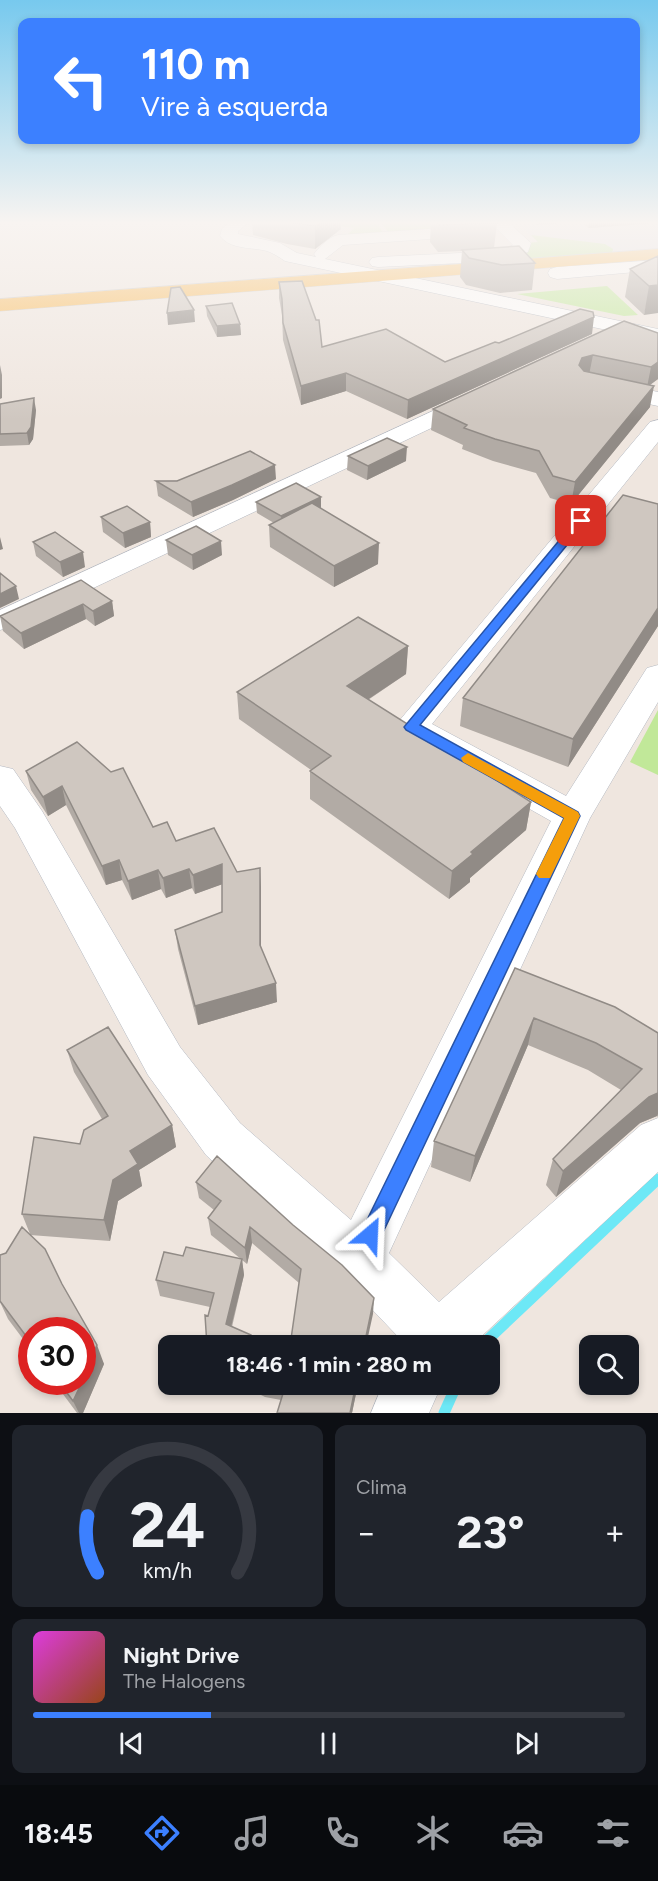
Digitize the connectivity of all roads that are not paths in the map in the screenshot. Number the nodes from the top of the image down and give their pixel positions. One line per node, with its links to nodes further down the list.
1 (225, 288): 3 (main road)
2 (438, 288): 4 (street)
3 (0, 305)
4 (626, 328): 5 (street); 6 (street)
5 (658, 335)
6 (593, 344)
7 (589, 384): 9 (street)
8 (496, 389): 11 (street)
9 (658, 399)
10 (658, 427): 14 (street)
11 (0, 621)
12 (658, 675): 14 (street)
13 (0, 778): 16 (street)
14 (572, 816): 16 (street)
15 (658, 1141): 18 (street)
16 (361, 1261): 17 (street)
17 (414, 1335)
18 (451, 1335)
19 (408, 1395): 20 (street)
20 (399, 1413)

